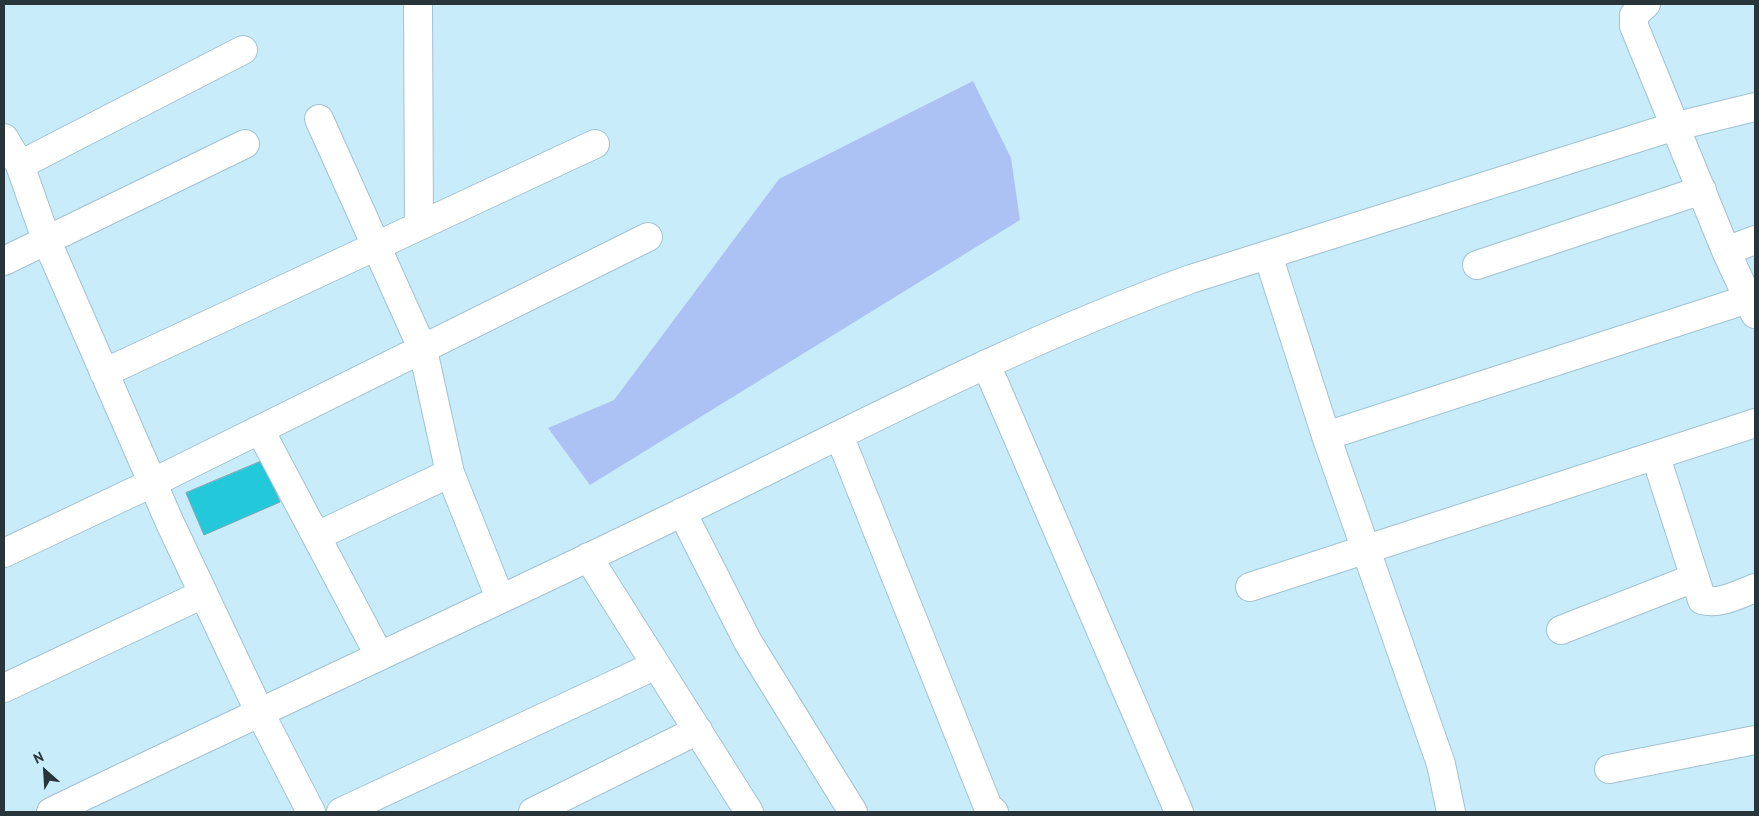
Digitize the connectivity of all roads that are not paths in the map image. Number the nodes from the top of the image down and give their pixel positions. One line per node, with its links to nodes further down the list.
1 (418, 4): 12 (street)
2 (1646, 4): 6 (street)
3 (243, 50): 10 (street)
4 (1755, 106): 6 (street)
5 (319, 119): 16 (street)
6 (1665, 129): 11 (street); 18 (street)
7 (4, 138): 10 (street)
8 (245, 144): 14 (street)
9 (595, 144): 12 (street)
10 (20, 165): 14 (street)
11 (1692, 194): 17 (street); 20 (street)
12 (419, 226): 16 (street)
13 (648, 237): 22 (street)
14 (46, 239): 19 (street); 24 (street)
15 (1755, 240): 17 (street)
16 (376, 245): 22 (street); 24 (street)
17 (1726, 251): 21 (street)
18 (1268, 256): 23 (street); 28 (street)
19 (4, 261)
20 (1477, 264)
21 (1743, 305): 28 (street)
22 (423, 350): 26 (street); 30 (street)
23 (986, 364): 27 (street); 57 (street)
24 (104, 373): 31 (street)
25 (1755, 423): 29 (street)
26 (260, 430): 31 (street); 33 (street)
27 (839, 435): 32 (street); 56 (street)
28 (1326, 436): 34 (street)
29 (1656, 457): 34 (street); 37 (street)
30 (450, 473): 33 (street); 41 (street)
31 (152, 483): 35 (street); 40 (street)
32 (682, 512): 36 (street); 55 (street)
33 (317, 536): 43 (street)
34 (1366, 550): 38 (street); 58 (street)
35 (4, 553)
36 (588, 556): 41 (street); 44 (street)
37 (1694, 578): 39 (street); 42 (street)
38 (1250, 587)
39 (1755, 588)
40 (203, 594): 45 (street); 46 (street)
41 (500, 598): 43 (street)
42 (1561, 630)
43 (379, 654): 46 (street)
44 (656, 665): 47 (street); 52 (street)
45 (4, 688)
46 (259, 711): 50 (street); 51 (street)
47 (698, 730): 53 (street); 54 (street)
48 (1755, 740): 49 (street)
49 (1609, 769)
50 (51, 812)
51 (311, 812)
52 (341, 812)
53 (533, 812)
54 (749, 812)
55 (854, 812)
56 (994, 812)
57 (1179, 812)
58 (1451, 812)

